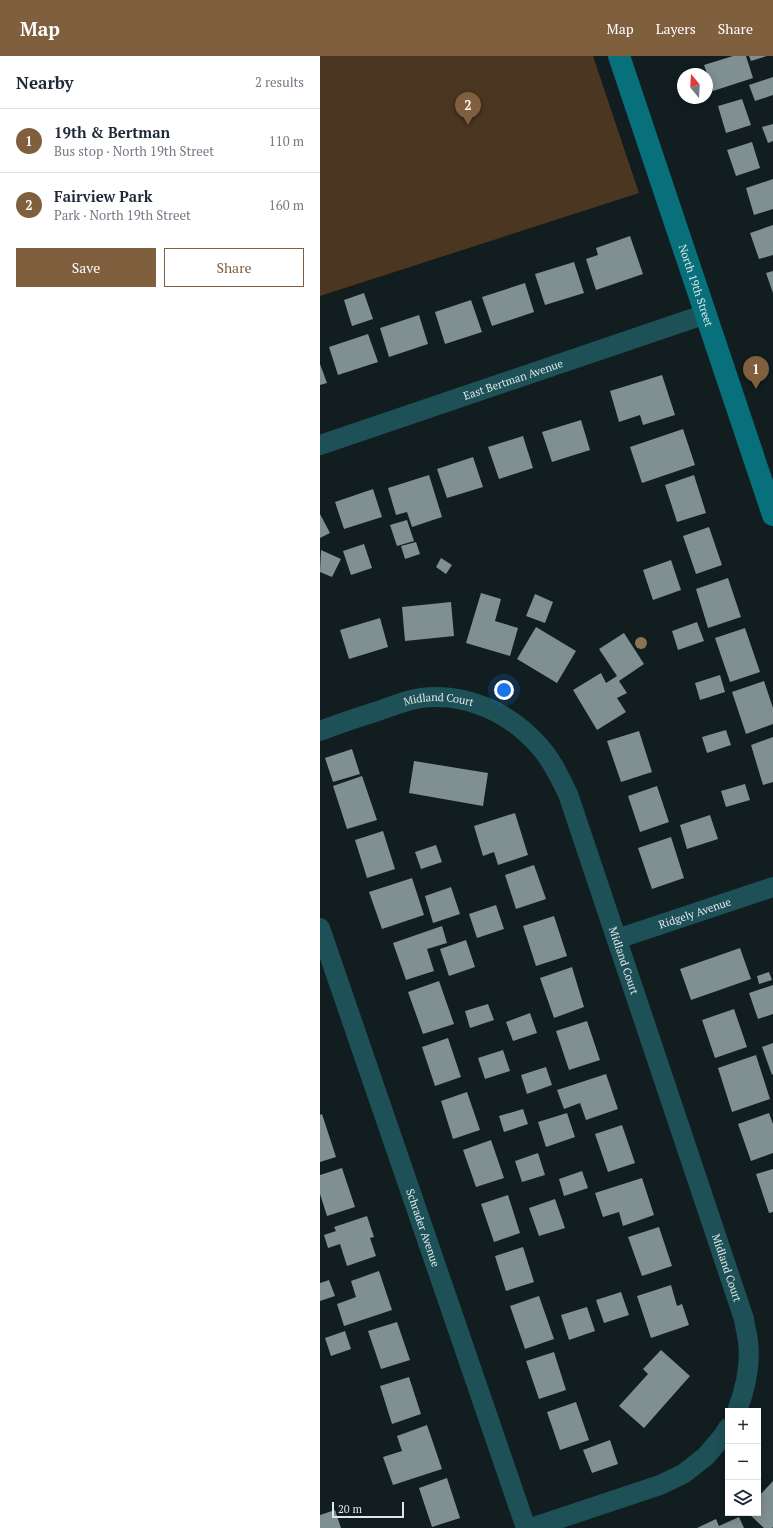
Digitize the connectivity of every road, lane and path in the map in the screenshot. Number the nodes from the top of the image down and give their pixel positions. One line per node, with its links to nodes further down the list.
1 (619, 56): 2 (street, North 19th Street)
2 (706, 314): 3 (street, East Bertman Avenue); 4 (street, North 19th Street)
3 (320, 445)
4 (773, 515)
5 (320, 731): 8 (street, Midland Court)
6 (773, 887): 8 (street, Ridgely Avenue)
7 (320, 928): 11 (street, Schrader Avenue)
8 (617, 939): 9 (street, Midland Court)
9 (738, 1408)
10 (725, 1433): 12 (street)
11 (526, 1528)
12 (531, 1528)

